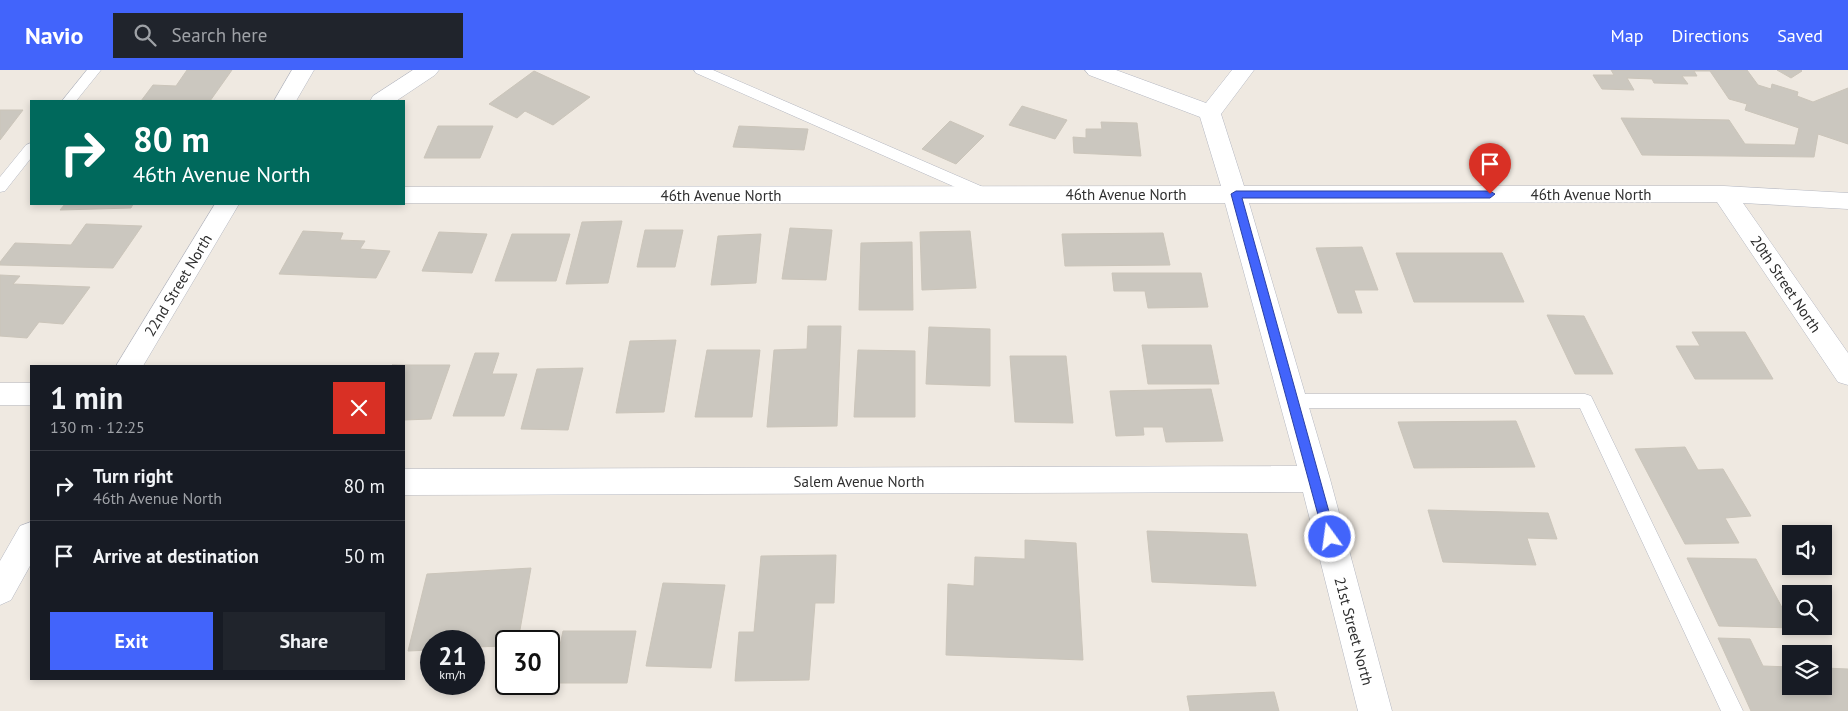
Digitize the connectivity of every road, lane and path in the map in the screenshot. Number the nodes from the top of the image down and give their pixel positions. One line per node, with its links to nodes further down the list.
1 (94, 70): 7 (lane)
2 (303, 70): 8 (street)
3 (428, 70): 9 (street)
4 (701, 70): 13 (lane)
5 (1096, 70): 10 (street)
6 (1243, 70): 10 (street)
7 (70, 100)
8 (286, 100)
9 (383, 100)
10 (1210, 113): 14 (street, 21st Street North)
11 (30, 149): 12 (lane)
12 (0, 187)
13 (985, 194): 14 (street, 46th Avenue North); 16 (street, 46th Avenue North)
14 (1236, 194): 15 (street, 46th Avenue North); 23 (street, 21st Street North)
15 (1724, 194): 17 (street, 46th Avenue North); 20 (street, 20th Street North)
16 (405, 195)
17 (1848, 201)
18 (226, 205): 19 (street, 22nd Street North)
19 (131, 365)
20 (1848, 374)
21 (0, 394): 22 (street)
22 (30, 394)
23 (1293, 401): 24 (street, 21st Street North); 29 (lane)
24 (1315, 479): 25 (street, Salem Avenue North); 28 (street, 21st Street North)
25 (405, 482)
26 (30, 538): 27 (street)
27 (0, 590)
28 (1375, 711)
29 (1732, 711)

